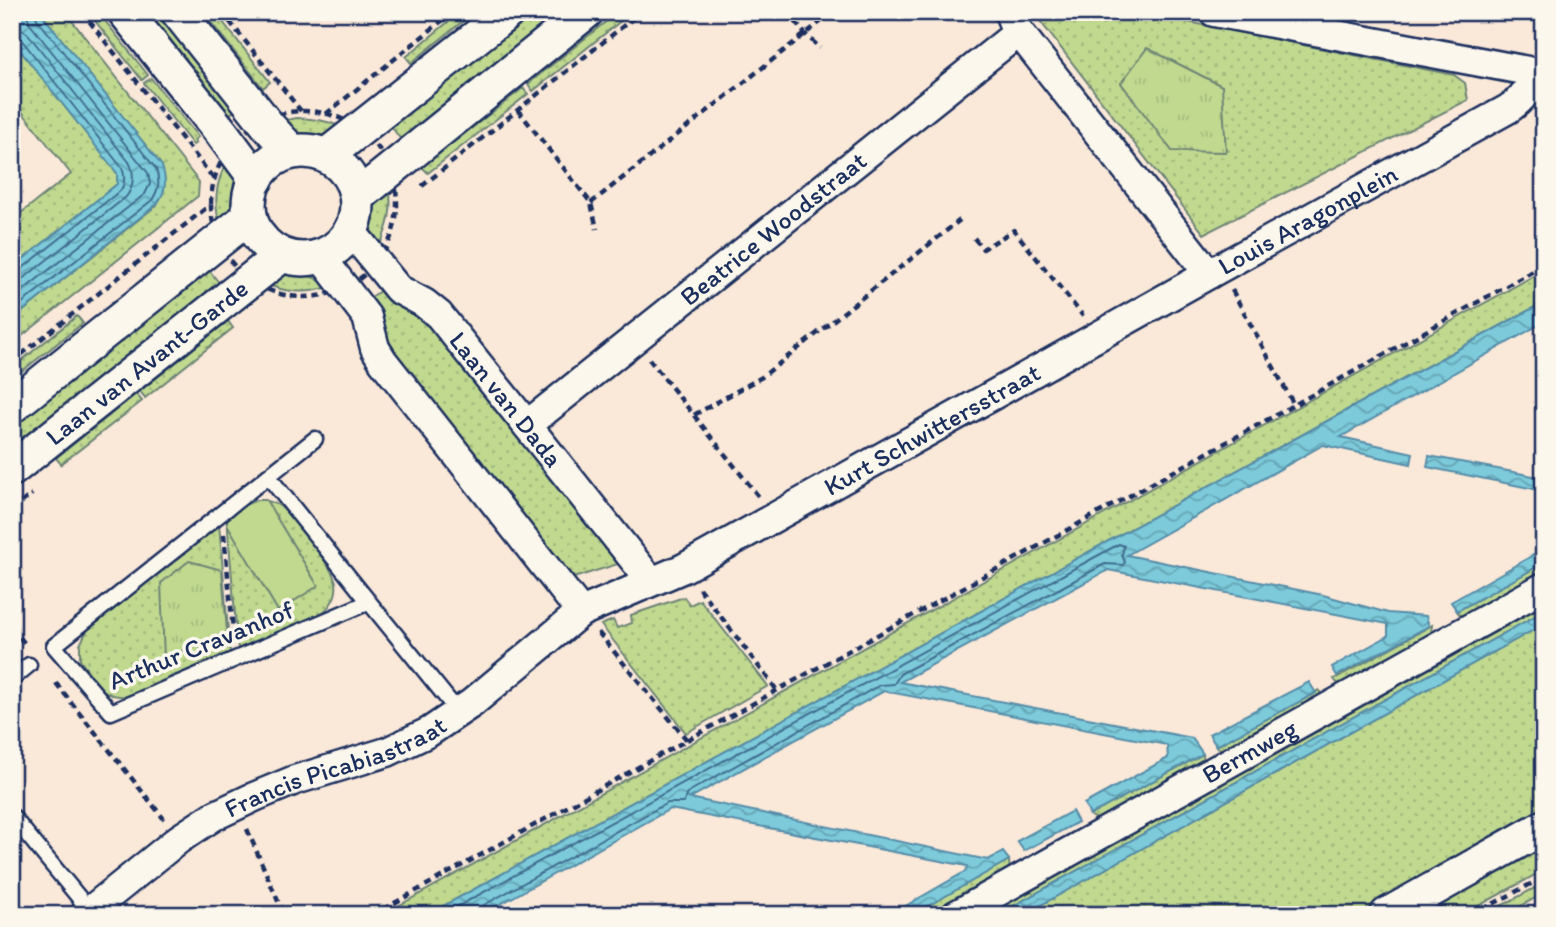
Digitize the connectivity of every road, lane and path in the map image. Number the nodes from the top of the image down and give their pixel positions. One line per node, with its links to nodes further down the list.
1 (82, 12): 21 (path)
2 (125, 12): 22 (street)
3 (178, 12): 19 (street)
4 (222, 12): 17 (path)
5 (453, 12): 18 (path)
6 (508, 12): 20 (street)
7 (586, 12): 24 (street)
8 (640, 12): 16 (path)
9 (788, 12): 13 (path)
10 (833, 12): 13 (path)
11 (1214, 12): 15 (street, Louis Aragonplein)
12 (1014, 22): 37 (street, Louis Aragonplein); 39 (street, Beatrice Woodstraat)
13 (806, 34): 14 (path); 26 (path)
14 (820, 48)
15 (1539, 74): 37 (street, Louis Aragonplein)
16 (518, 110): 23 (path); 26 (path)
17 (300, 111)
18 (326, 114)
19 (292, 152): 20 (street); 22 (street)
20 (326, 156): 24 (street)
21 (215, 179)
22 (256, 179): 29 (street)
23 (417, 190)
24 (357, 197): 32 (street)
25 (407, 198): 28 (path)
26 (591, 203): 31 (path)
27 (211, 204): 40 (path)
28 (397, 206)
29 (250, 216): 34 (street); 42 (street, Laan van Avant-Garde)
30 (960, 220): 43 (path)
31 (597, 229)
32 (351, 231): 35 (street); 44 (street, Laan van Dada)
33 (974, 238): 38 (path)
34 (282, 255): 35 (street); 46 (street, Laan van Avant-Garde)
35 (321, 257): 54 (street)
36 (1544, 265): 41 (path)
37 (1215, 271): 38 (street, Kurt Schwittersstraat); 41 (path)
38 (1099, 335): 49 (street, Kurt Schwittersstraat)
39 (634, 339): 43 (path); 44 (street, Beatrice Woodstraat)
40 (12, 362)
41 (1294, 405): 61 (path)
42 (12, 406)
43 (694, 415): 49 (path)
44 (527, 425): 51 (street, Laan van Dada)
45 (315, 439): 47 (lane, Arthur Cravanhof)
46 (12, 469)
47 (268, 476): 48 (lane, Arthur Cravanhof); 53 (lane)
48 (222, 512): 57 (path); 57 (lane, Arthur Cravanhof)
49 (775, 517): 50 (street, Kurt Schwittersstraat)
50 (684, 568): 51 (street, Kurt Schwittersstraat); 61 (path)
51 (651, 581): 54 (street, Francis Picabiastraat)
52 (1544, 587): 72 (street, Bermweg)
53 (369, 601): 57 (lane, Arthur Cravanhof); 62 (lane)
54 (581, 612): 62 (street, Francis Picabiastraat); 63 (path)
55 (12, 628): 56 (path)
56 (29, 649)
57 (236, 659)
58 (29, 666): 59 (lane)
59 (12, 679)
60 (54, 681): 67 (path, Arthur Cravanhof)
61 (776, 689): 63 (path)
62 (459, 712): 64 (street, Francis Picabiastraat)
63 (687, 740): 71 (path)
64 (236, 805): 67 (street, Francis Picabiastraat); 70 (path)
65 (12, 816): 69 (lane)
66 (1544, 827): 73 (street)
67 (179, 839): 69 (street, Francis Picabiastraat)
68 (1544, 877): 74 (path)
69 (87, 913)
70 (284, 915)
71 (373, 915)
72 (956, 915)
73 (1387, 915)
74 (1472, 915)

